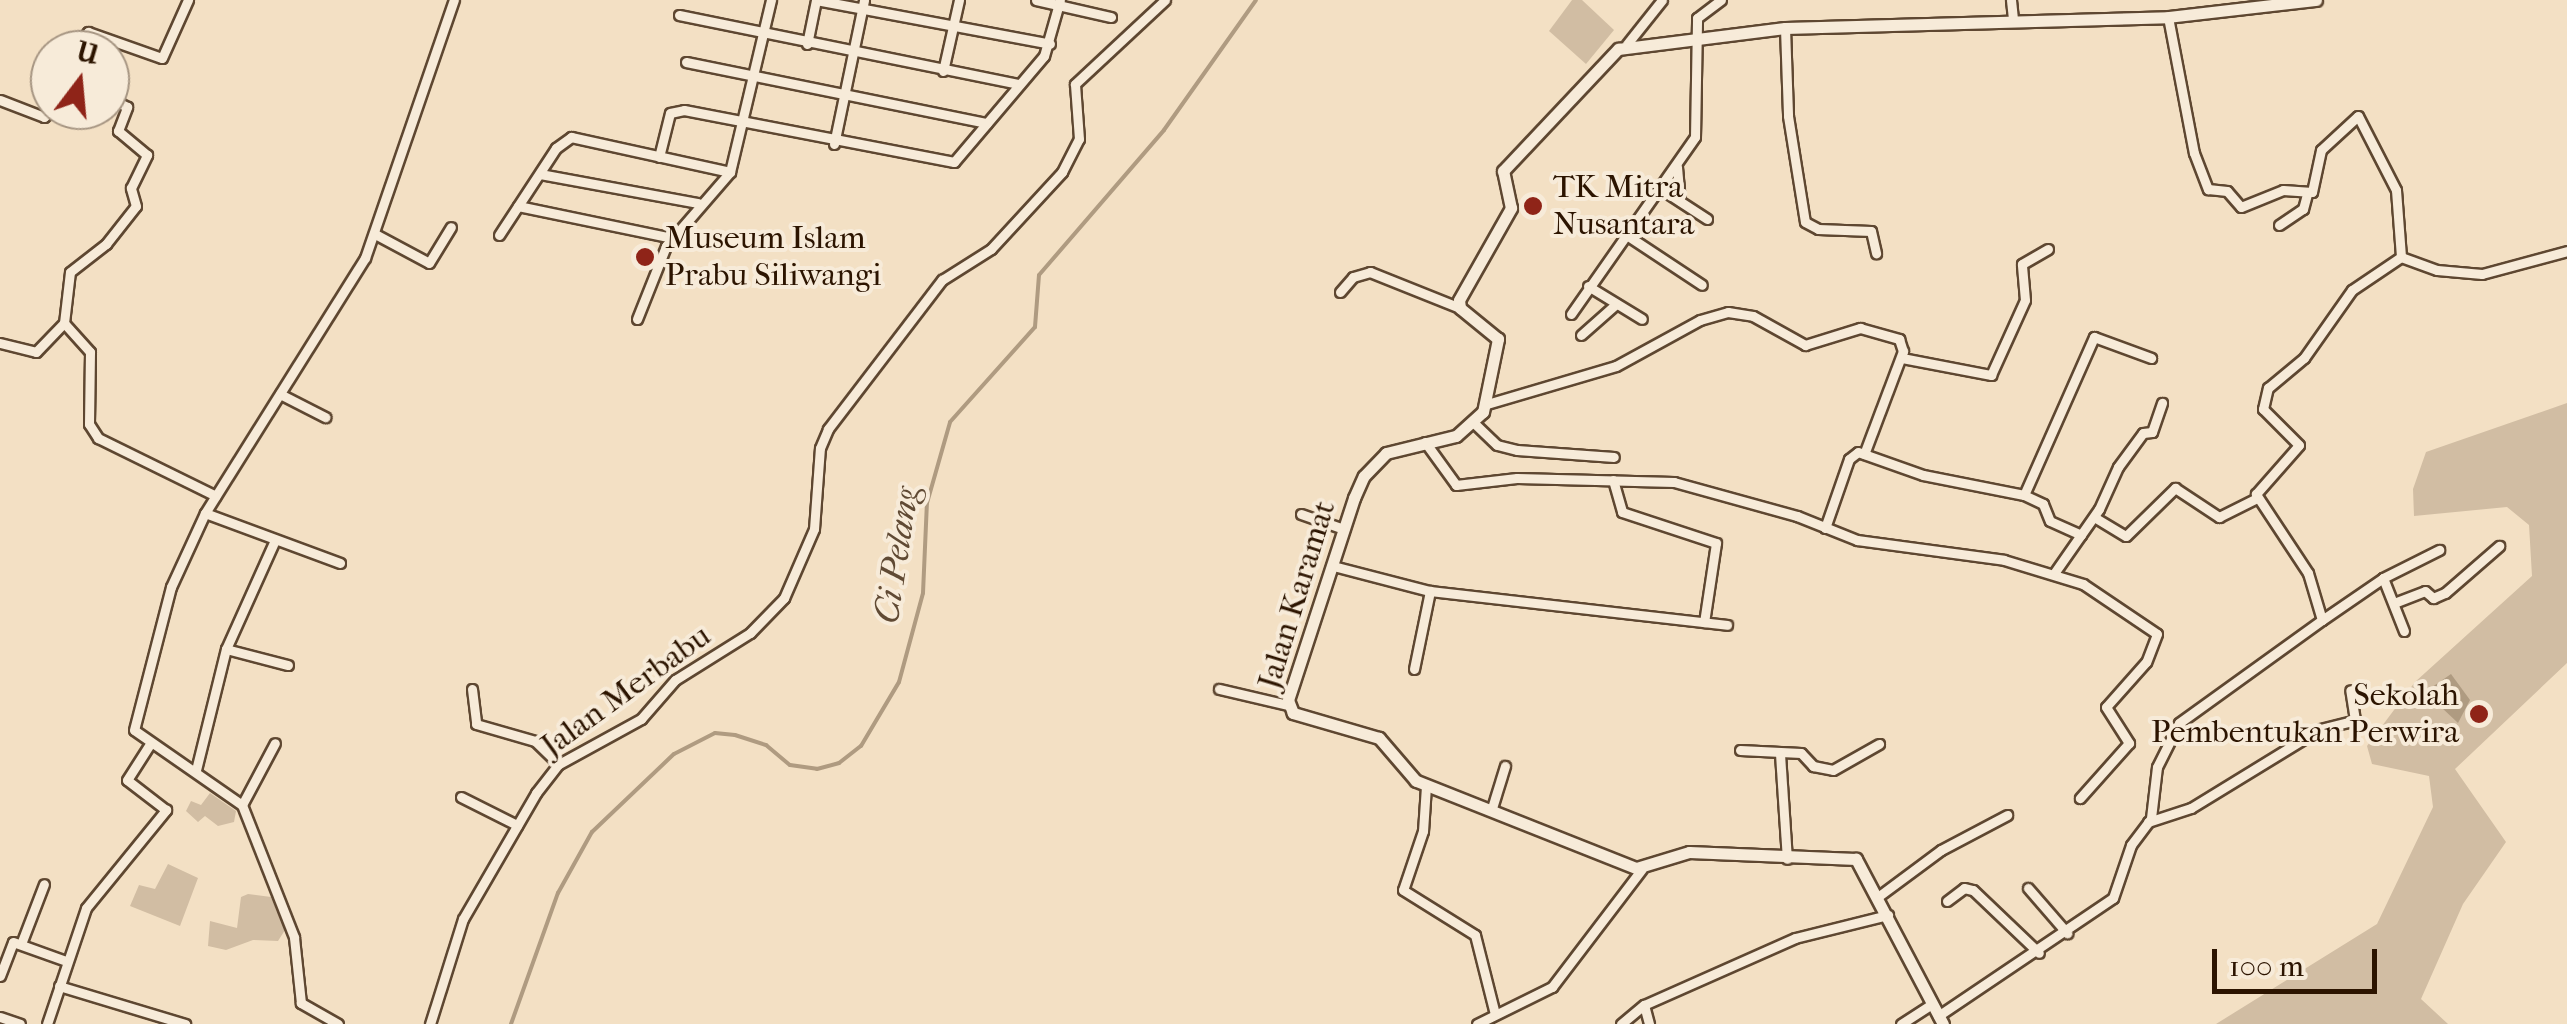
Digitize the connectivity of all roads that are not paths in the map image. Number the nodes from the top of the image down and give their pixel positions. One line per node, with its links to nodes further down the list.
1 (188, 0): 26 (street)
2 (454, 0): 51 (street)
3 (771, 0): 21 (street)
4 (816, 0): 13 (street); 23 (street)
5 (959, 0): 19 (street)
6 (1036, 0): 12 (street)
7 (1165, 0): 115 (street, Jalan Merbabu)
8 (1662, 0): 25 (street)
9 (1721, 0): 22 (street)
10 (2011, 0): 18 (street)
11 (2316, 0): 14 (street)
12 (1060, 2): 17 (street); 24 (street)
13 (863, 5): 19 (street); 27 (street)
14 (2206, 6): 16 (street)
15 (679, 15): 21 (street)
16 (2168, 16): 18 (street); 44 (street)
17 (1111, 18)
18 (2013, 18): 20 (street)
19 (953, 27): 24 (street); 29 (street)
20 (1785, 28): 22 (street); 57 (street)
21 (763, 36): 23 (street); 30 (street)
22 (1696, 42): 25 (street); 40 (street)
23 (806, 44): 27 (street)
24 (1050, 44): 31 (street)
25 (1627, 44): 63 (street)
26 (130, 47)
27 (853, 52): 29 (street); 32 (street)
28 (686, 62): 30 (street)
29 (943, 71): 31 (street)
30 (754, 76): 32 (street); 35 (street)
31 (1019, 84): 36 (street)
32 (844, 98): 36 (street); 38 (street)
33 (0, 100): 34 (street)
34 (30, 112)
35 (743, 123): 38 (street); 39 (street); 41 (street)
36 (988, 123): 38 (street)
37 (119, 130): 67 (street)
38 (834, 144)
39 (659, 157): 41 (street); 42 (street)
40 (1677, 168): 43 (street); 45 (street)
41 (730, 172): 46 (street)
42 (540, 174): 46 (street); 47 (street)
43 (1662, 189): 45 (street); 52 (street)
44 (2308, 194): 49 (street); 58 (street)
45 (1680, 201): 48 (street)
46 (698, 203): 54 (street)
47 (518, 206): 53 (street); 54 (street)
48 (1707, 218)
49 (2279, 224)
50 (451, 227): 51 (street)
51 (374, 234): 72 (street)
52 (1626, 234): 59 (street); 60 (street)
53 (498, 236)
54 (672, 238): 65 (street)
55 (2048, 249): 70 (street)
56 (2567, 251): 58 (street)
57 (1876, 252)
58 (2401, 256): 83 (street)
59 (1702, 285)
60 (1588, 286): 62 (street); 64 (street)
61 (1340, 292): 63 (street)
62 (1616, 304): 66 (street); 68 (street)
63 (1460, 308): 74 (street)
64 (1571, 314)
65 (637, 319)
66 (1642, 319)
67 (64, 324): 69 (street); 82 (street)
68 (1581, 335)
69 (0, 343)
70 (1902, 358): 74 (street); 78 (street)
71 (2151, 358): 81 (street)
72 (280, 394): 75 (street); 82 (street)
73 (2162, 403): 86 (street)
74 (1487, 404): 76 (street)
75 (325, 417)
76 (1474, 424): 77 (street, Jalan Karamat); 79 (street)
77 (1426, 442): 80 (street); 88 (street, Jalan Karamat)
78 (1864, 454): 81 (street); 87 (street)
79 (1614, 457)
80 (1614, 480): 87 (street); 100 (street)
81 (2024, 495): 89 (street)
82 (216, 496): 84 (street)
83 (2257, 498): 86 (street); 99 (street)
84 (205, 514): 90 (street); 111 (street)
85 (1301, 514): 88 (street)
86 (2094, 517): 89 (street)
87 (1825, 528): 95 (street)
88 (1344, 529): 94 (street, Jalan Karamat)
89 (2081, 536): 95 (street)
90 (275, 540): 93 (street); 103 (street)
91 (2499, 546): 98 (street)
92 (2439, 550): 96 (street)
93 (340, 562)
94 (1337, 566): 97 (street); 109 (street, Jalan Karamat)
95 (2055, 572): 120 (street)
96 (2383, 578): 98 (street); 99 (street)
97 (1430, 591): 100 (street); 105 (street)
98 (2394, 602): 102 (street)
99 (2322, 620): 124 (street)
100 (1704, 622): 101 (street)
101 (1727, 624)
102 (2404, 631)
103 (226, 649): 104 (street); 117 (street)
104 (288, 665)
105 (1414, 669)
106 (472, 689): 115 (street)
107 (1219, 689): 109 (street)
108 (2350, 690): 124 (street)
109 (1288, 704): 118 (street, Jalan Karamat)
110 (276, 743): 121 (street)
111 (150, 744): 117 (street); 137 (street)
112 (1879, 744): 114 (street)
113 (1740, 750): 114 (street)
114 (1780, 754): 126 (street)
115 (559, 764): 125 (street, Jalan Merbabu)
116 (1504, 766): 122 (street)
117 (196, 770): 121 (street)
118 (1426, 786): 122 (street, Jalan Karamat); 141 (street)
119 (461, 797): 125 (street)
120 (2080, 798)
121 (242, 805): 147 (street)
122 (1492, 808): 127 (street, Jalan Karamat)
123 (2007, 815): 130 (street)
124 (2148, 822): 133 (street)
125 (517, 825): 148 (street, Jalan Merbabu)
126 (1787, 858): 127 (street); 130 (street)
127 (1642, 869): 141 (street)
128 (44, 884): 134 (street)
129 (2028, 888): 133 (street)
130 (1879, 896): 132 (street)
131 (1947, 901): 135 (street)
132 (1888, 915): 140 (street); 142 (street)
133 (2067, 934): 135 (street)
134 (21, 944): 136 (street); 137 (street)
135 (2039, 953): 142 (street)
136 (3, 959): 138 (street)
137 (66, 961): 139 (street)
138 (0, 976)
139 (59, 986): 145 (street); 146 (street)
140 (1644, 1005): 150 (street); 151 (street)
141 (1495, 1014): 149 (street)
142 (1937, 1015): 152 (street)
143 (0, 1017): 144 (street)
144 (20, 1024)
145 (47, 1024)
146 (185, 1024)
147 (338, 1024)
148 (430, 1024)
149 (1477, 1024)
150 (1621, 1024)
151 (1649, 1024)
152 (1900, 1024)

